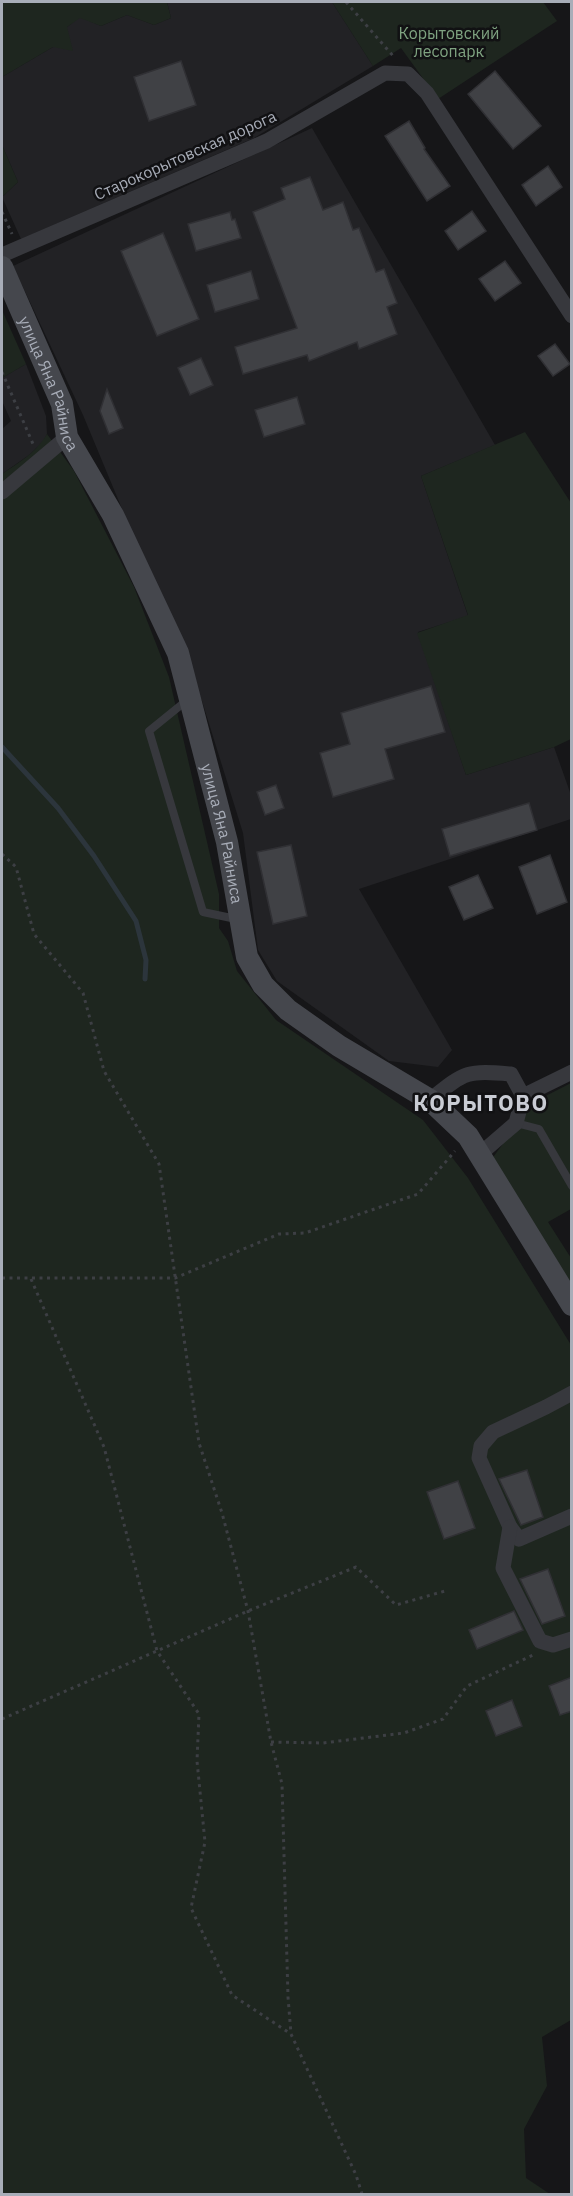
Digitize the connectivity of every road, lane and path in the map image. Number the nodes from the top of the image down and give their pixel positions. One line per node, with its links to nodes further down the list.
1 (346, 2): 2 (path)
2 (408, 74): 4 (street, Старокорытовская дорога); 6 (street)
3 (2, 212): 4 (path)
4 (18, 248): 5 (street, Старокорытовская дорога)
5 (2, 267): 8 (street, улица Яна Райниса)
6 (572, 316)
7 (2, 372): 9 (path)
8 (67, 436): 9 (street); 11 (street, улица Яна Райниса)
9 (40, 460): 10 (street)
10 (2, 492)
11 (190, 699): 13 (street, улица Яна Райниса); 13 (lane)
12 (2, 854): 21 (path)
13 (240, 919): 16 (street, улица Яна Райниса)
14 (572, 1072): 15 (street)
15 (523, 1096): 16 (street); 17 (street)
16 (430, 1100): 18 (street, улица Яна Райниса)
17 (516, 1123): 18 (street); 19 (lane)
18 (473, 1145): 21 (path); 23 (street, улица Яна Райниса)
19 (572, 1186)
20 (2, 1278): 22 (path)
21 (175, 1278): 22 (path); 28 (path)
22 (31, 1279): 31 (path)
23 (572, 1305)
24 (572, 1393): 26 (street)
25 (572, 1516): 26 (street)
26 (510, 1527): 30 (street)
27 (445, 1591): 28 (path)
28 (248, 1611): 31 (path); 33 (path)
29 (572, 1639): 30 (street)
30 (553, 1645): 33 (path)
31 (157, 1651): 32 (path); 34 (path)
32 (2, 1719)
33 (271, 1742): 34 (path)
34 (291, 2034): 35 (path)
35 (362, 2194)

